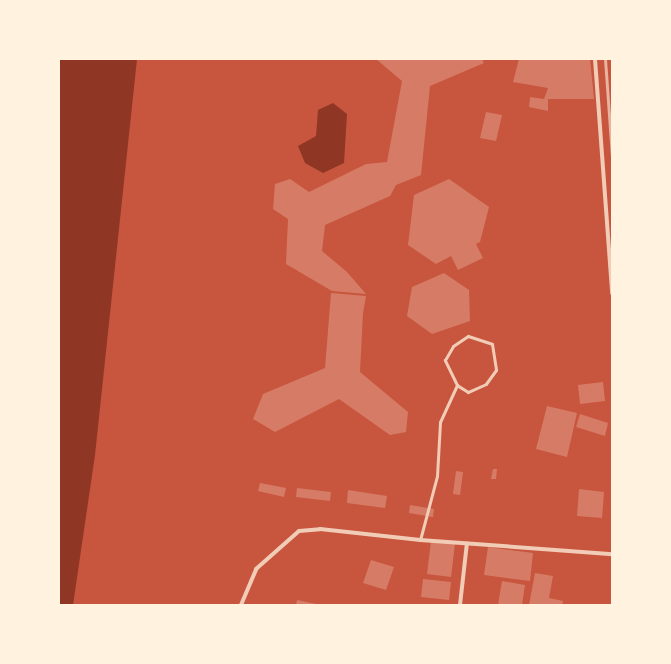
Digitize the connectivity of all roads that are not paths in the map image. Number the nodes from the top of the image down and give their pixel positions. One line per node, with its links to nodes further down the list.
1 (596, 59): 2 (street)
2 (612, 293)
3 (457, 385): 3 (lane); 4 (lane)
4 (420, 540): 5 (street); 7 (street)
5 (467, 543): 6 (street); 8 (street)
6 (612, 554)
7 (241, 605)
8 (460, 605)

